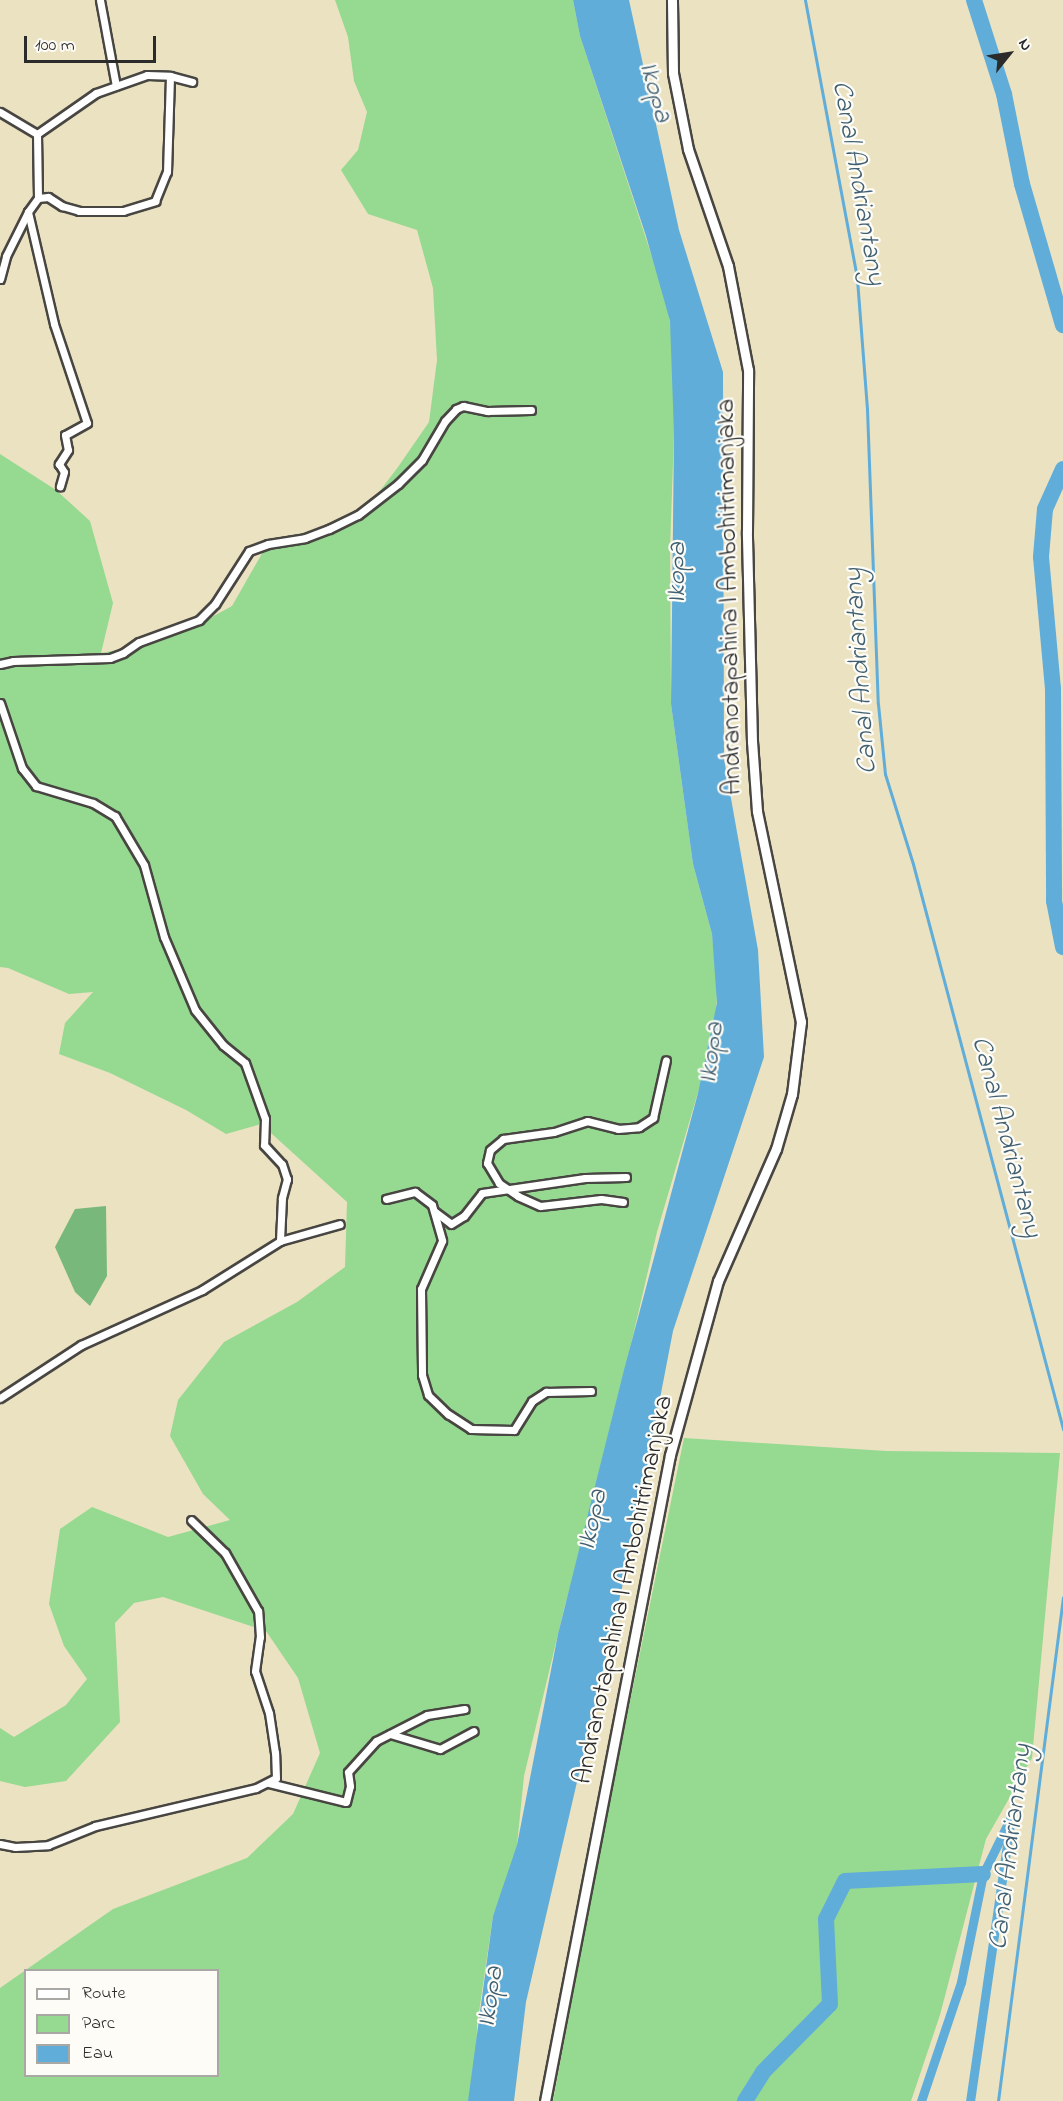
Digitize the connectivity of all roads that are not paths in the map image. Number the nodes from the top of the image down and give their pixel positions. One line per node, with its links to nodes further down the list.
1 (100, 0): 5 (street)
2 (672, 0): 31 (main road, Andranotapahina | Ambohitrimanjaka)
3 (170, 76): 4 (street); 5 (street); 8 (street)
4 (192, 82)
5 (116, 86): 7 (street)
6 (0, 112): 7 (street)
7 (37, 134): 8 (street)
8 (38, 198): 9 (street)
9 (28, 212): 10 (street); 12 (street)
10 (0, 279)
11 (531, 410): 13 (street)
12 (60, 486)
13 (0, 664)
14 (0, 703): 22 (street)
15 (666, 1060): 17 (street)
16 (626, 1177): 17 (street)
17 (508, 1190): 19 (street); 20 (street)
18 (386, 1199): 20 (street)
19 (623, 1202)
20 (434, 1211): 23 (street)
21 (340, 1224): 22 (street)
22 (280, 1241): 24 (street)
23 (591, 1391)
24 (0, 1398)
25 (191, 1520): 29 (street)
26 (465, 1709): 28 (street)
27 (474, 1731): 28 (street)
28 (390, 1734): 29 (street)
29 (269, 1783): 30 (street)
30 (0, 1844)
31 (545, 2101)

